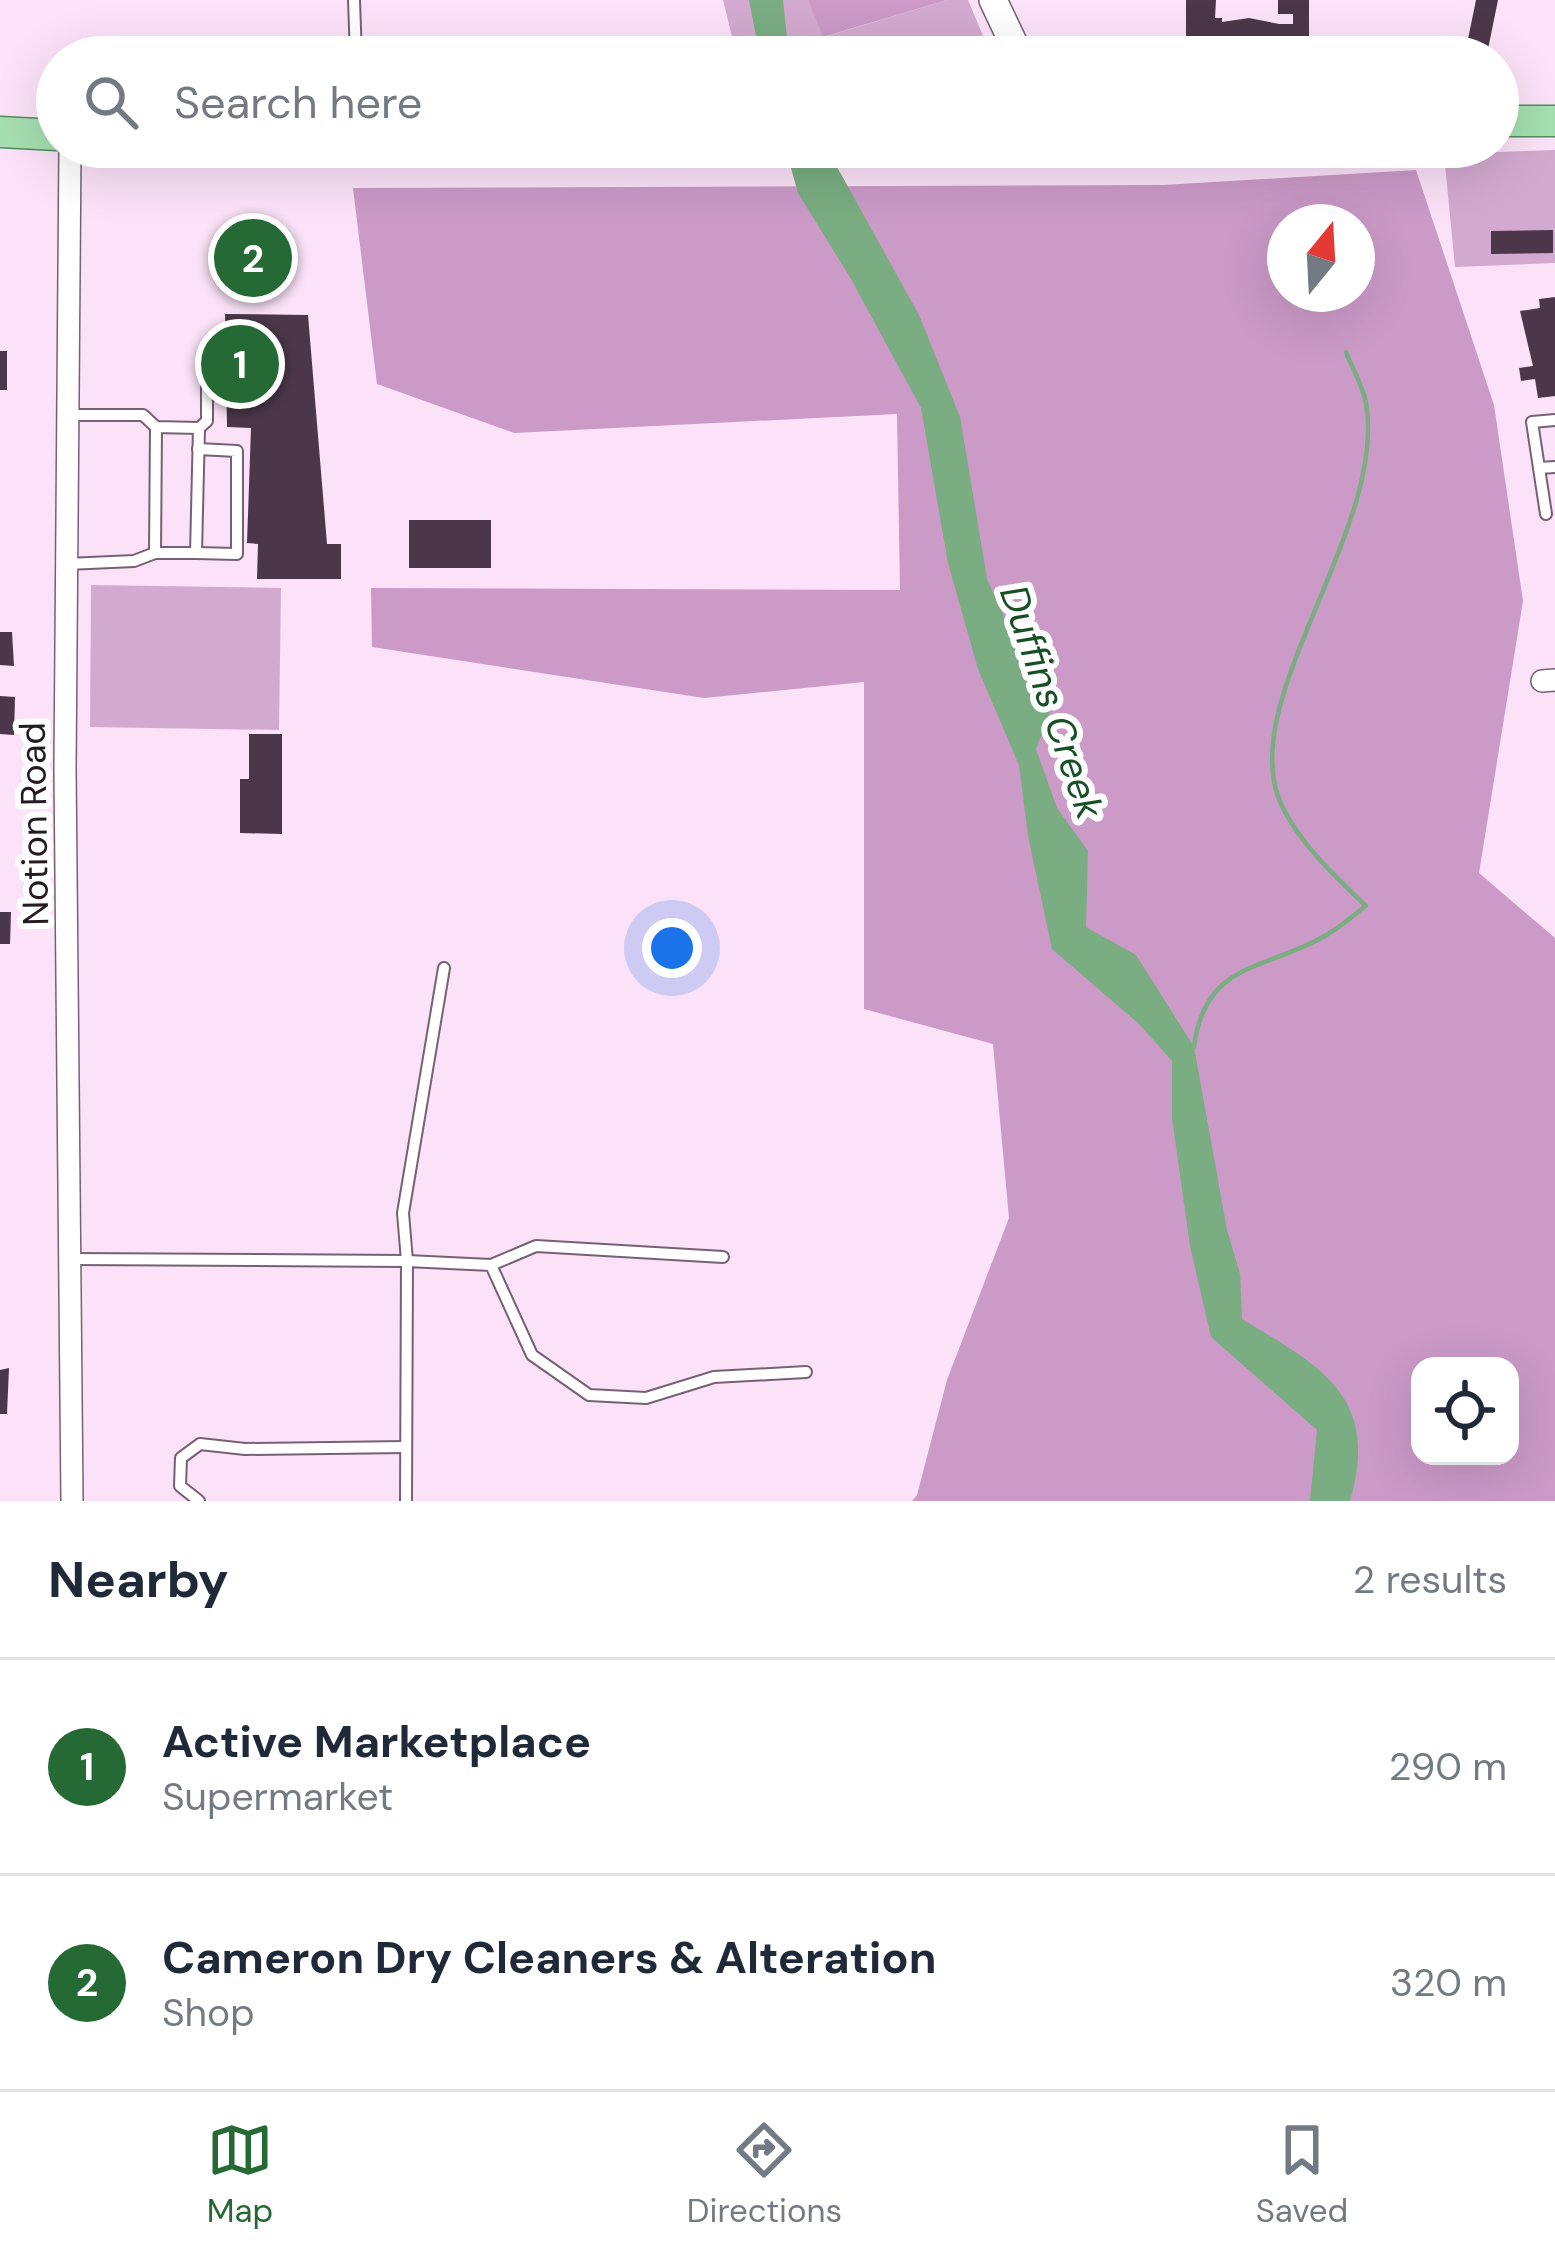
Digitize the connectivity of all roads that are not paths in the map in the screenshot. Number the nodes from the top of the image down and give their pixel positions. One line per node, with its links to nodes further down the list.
1 (354, 0): 3 (lane)
2 (993, 0): 4 (street)
3 (355, 36)
4 (1010, 36)
5 (1519, 121): 6 (main road)
6 (1555, 122)
7 (0, 132): 8 (main road)
8 (36, 134)
9 (70, 168): 11 (street, Notion Road)
10 (207, 384): 14 (lane)
11 (69, 415): 13 (lane); 21 (street, Notion Road)
12 (1555, 420): 17 (lane)
13 (156, 427): 14 (lane); 19 (lane)
14 (199, 428): 15 (lane)
15 (199, 449): 20 (lane); 20 (lane)
16 (1555, 467): 17 (lane)
17 (1539, 469): 18 (lane)
18 (1546, 514)
19 (155, 553): 20 (lane); 21 (lane)
20 (196, 553)
21 (67, 564): 24 (street, Notion Road)
22 (444, 968): 25 (lane)
23 (723, 1257): 26 (lane)
24 (68, 1259): 25 (lane); 29 (street, Notion Road)
25 (407, 1261): 26 (lane); 28 (lane)
26 (490, 1265): 27 (lane)
27 (806, 1372)
28 (406, 1447): 30 (lane); 31 (lane)
29 (72, 1501)
30 (200, 1501)
31 (406, 1501)

